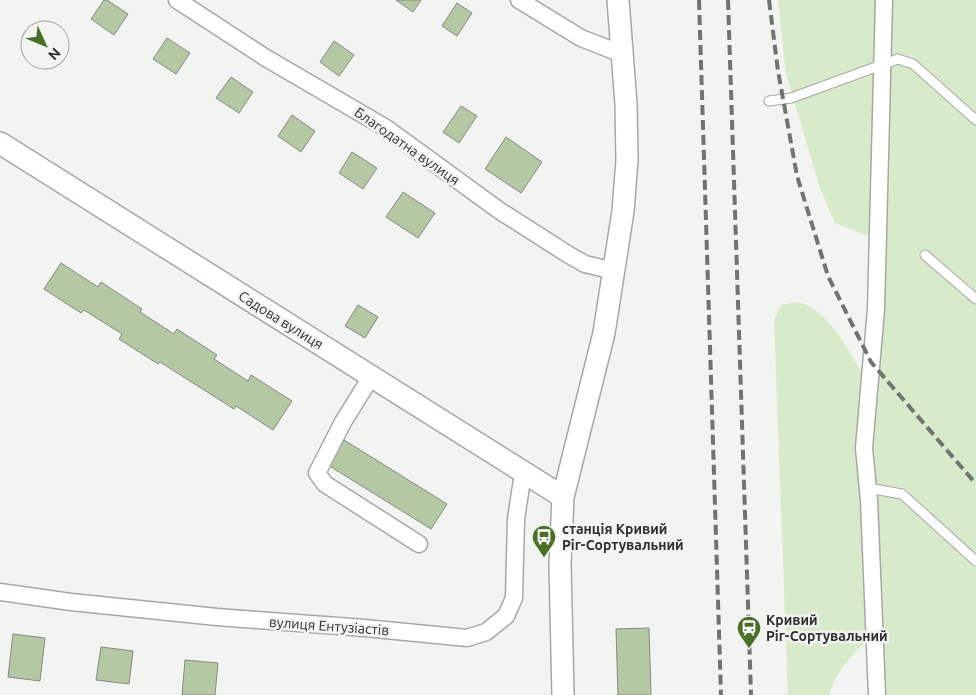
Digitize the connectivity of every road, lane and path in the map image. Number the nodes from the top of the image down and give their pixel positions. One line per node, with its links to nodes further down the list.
1 (177, 0): 11 (street, Благодатна вулиця)
2 (518, 0): 5 (street)
3 (618, 0): 5 (street)
4 (884, 0): 6 (street)
5 (622, 54): 11 (street)
6 (882, 65): 7 (lane); 8 (lane); 15 (street)
7 (769, 101)
8 (976, 120)
9 (0, 143): 13 (street, Садова вулиця)
10 (925, 255): 12 (lane)
11 (614, 271): 16 (street)
12 (976, 299)
13 (371, 377): 14 (street, Садова вулиця); 17 (street)
14 (523, 472): 16 (street, Садова вулиця); 19 (street, вулиця Ентузіастів)
15 (868, 488): 18 (lane); 21 (street)
16 (563, 497): 20 (street)
17 (419, 544)
18 (976, 561)
19 (0, 592)
20 (563, 695)
21 (877, 695)

